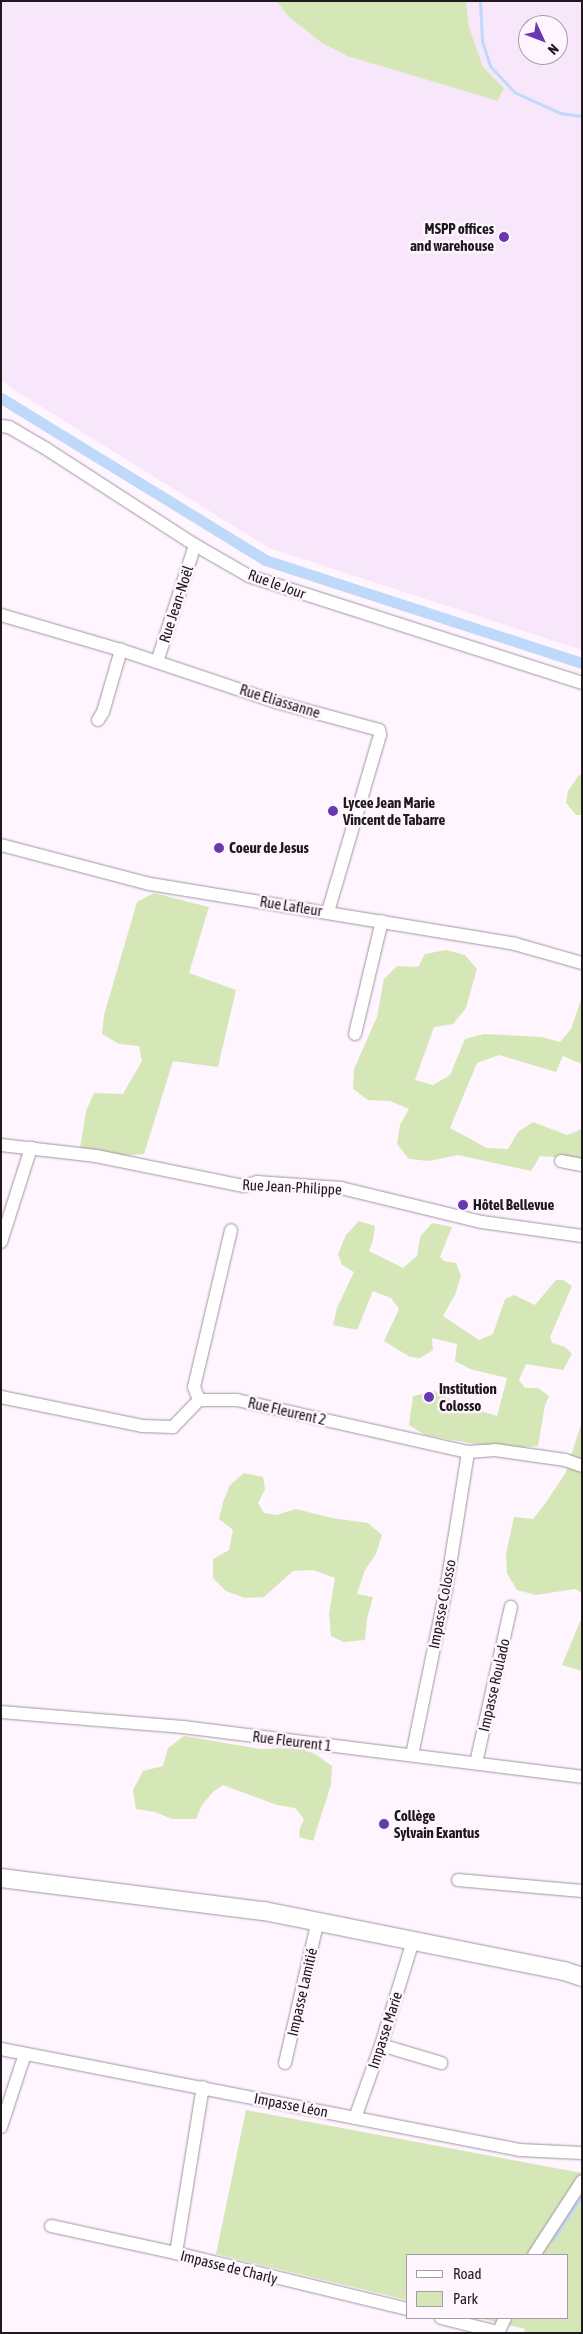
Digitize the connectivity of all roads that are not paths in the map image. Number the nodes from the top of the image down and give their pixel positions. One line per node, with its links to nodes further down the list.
1 (1, 425): 2 (street, Rue le Jour)
2 (195, 545): 5 (street, Rue Jean-Noël); 6 (street, Rue le Jour)
3 (1, 615): 4 (street, Rue Eliassanne)
4 (121, 650): 5 (street, Rue Eliassanne); 7 (street)
5 (157, 662): 9 (street, Rue Eliassanne)
6 (582, 683)
7 (98, 720)
8 (1, 845): 9 (street, Rue Lafleur)
9 (328, 912): 10 (street, Rue Lafleur)
10 (382, 922): 11 (street, Rue Lafleur); 12 (street)
11 (582, 963)
12 (355, 1034)
13 (1, 1145): 14 (street, Rue Jean-Philippe)
14 (31, 1148): 18 (street, Rue Jean-Philippe); 19 (street)
15 (561, 1161): 16 (street)
16 (582, 1166)
17 (231, 1230): 21 (street)
18 (582, 1236)
19 (1, 1242)
20 (1, 1397): 21 (street)
21 (199, 1400): 22 (street, Rue Fleurent 2)
22 (468, 1452): 23 (street, Rue Fleurent 2); 26 (street, Impasse Colosso)
23 (582, 1466)
24 (511, 1607): 27 (street, Impasse Roulado)
25 (1, 1712): 26 (street, Rue Fleurent 1)
26 (412, 1755): 27 (street, Rue Fleurent 1)
27 (476, 1763): 28 (street, Rue Fleurent 1)
28 (582, 1777)
29 (1, 1878): 32 (main road)
30 (458, 1880): 31 (street)
31 (582, 1891)
32 (318, 1920): 33 (main road); 38 (street, Impasse Lamitié)
33 (413, 1941): 34 (main road); 35 (street, Impasse Marie)
34 (582, 1977)
35 (382, 2045): 39 (street); 41 (street, Impasse Marie)
36 (1, 2049): 37 (street, Impasse Léon)
37 (26, 2054): 40 (street, Impasse Léon); 42 (street)
38 (285, 2063)
39 (441, 2063)
40 (203, 2087): 41 (street, Impasse Léon); 46 (street)
41 (355, 2118): 43 (street, Impasse Léon)
42 (1, 2127)
43 (582, 2153)
44 (582, 2180): 47 (street)
45 (51, 2226): 46 (street, Impasse de Charly)
46 (176, 2253): 48 (street, Impasse de Charly)
47 (535, 2254)
48 (406, 2310)
49 (445, 2319): 51 (street)
50 (504, 2319): 51 (street)
51 (498, 2332)

